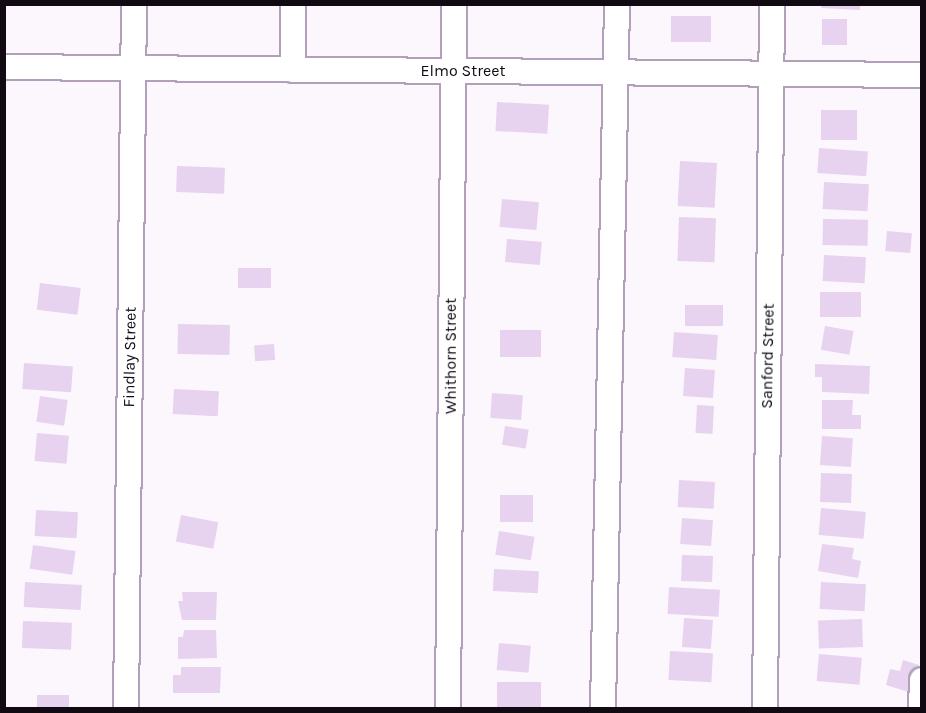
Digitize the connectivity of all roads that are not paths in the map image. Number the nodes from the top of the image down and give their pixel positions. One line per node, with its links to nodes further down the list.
1 (134, 4): 7 (street, Findlay Street)
2 (293, 4): 8 (street)
3 (454, 4): 9 (street, Whithorn Street)
4 (617, 4): 10 (street)
5 (772, 4): 11 (street, Sanford Street)
6 (4, 67): 7 (street, Elmo Street)
7 (134, 69): 8 (street, Elmo Street); 14 (street, Findlay Street)
8 (293, 70): 9 (street, Elmo Street)
9 (453, 71): 10 (street, Elmo Street); 15 (street, Whithorn Street)
10 (617, 72): 11 (street, Elmo Street); 16 (street)
11 (771, 74): 12 (street, Elmo Street); 17 (street, Sanford Street)
12 (921, 75)
13 (921, 680): 18 (street)
14 (126, 708)
15 (448, 708)
16 (603, 708)
17 (765, 708)
18 (921, 708)

